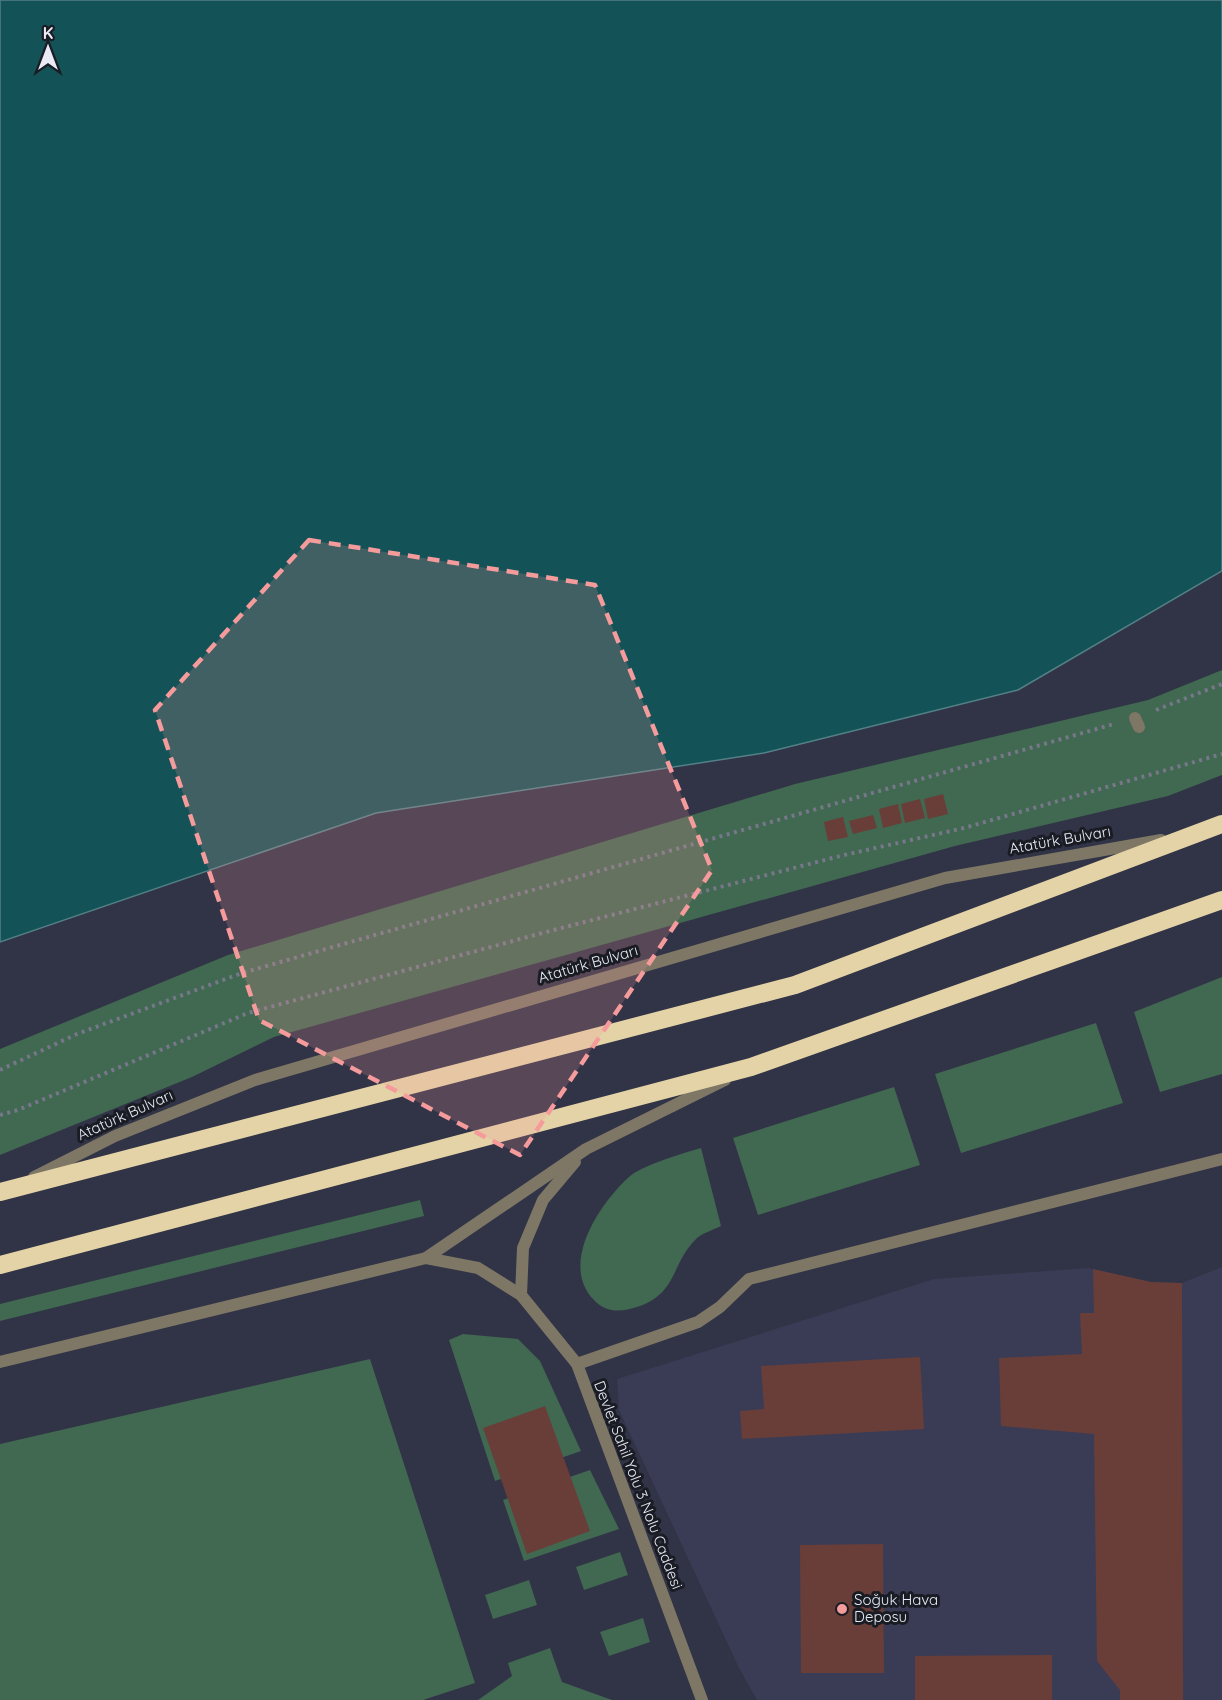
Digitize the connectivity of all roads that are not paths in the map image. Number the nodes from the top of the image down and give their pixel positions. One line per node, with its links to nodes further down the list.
1 (1222, 824): 2 (highway, Atatürk Bulvarı)
2 (1194, 834): 7 (highway, Atatürk Bulvarı); 7 (lane, Atatürk Bulvarı)
3 (1222, 900): 4 (highway)
4 (751, 1067): 5 (lane); 9 (highway)
5 (586, 1149): 8 (lane); 10 (lane)
6 (1222, 1159): 12 (lane)
7 (4, 1189)
8 (426, 1258): 10 (lane); 11 (lane)
9 (0, 1265)
10 (521, 1294): 12 (lane, Devlet Sahil Yolu 3 Nolu Caddesi)
11 (0, 1362)
12 (577, 1365): 13 (lane, Devlet Sahil Yolu 3 Nolu Caddesi)
13 (702, 1700)

